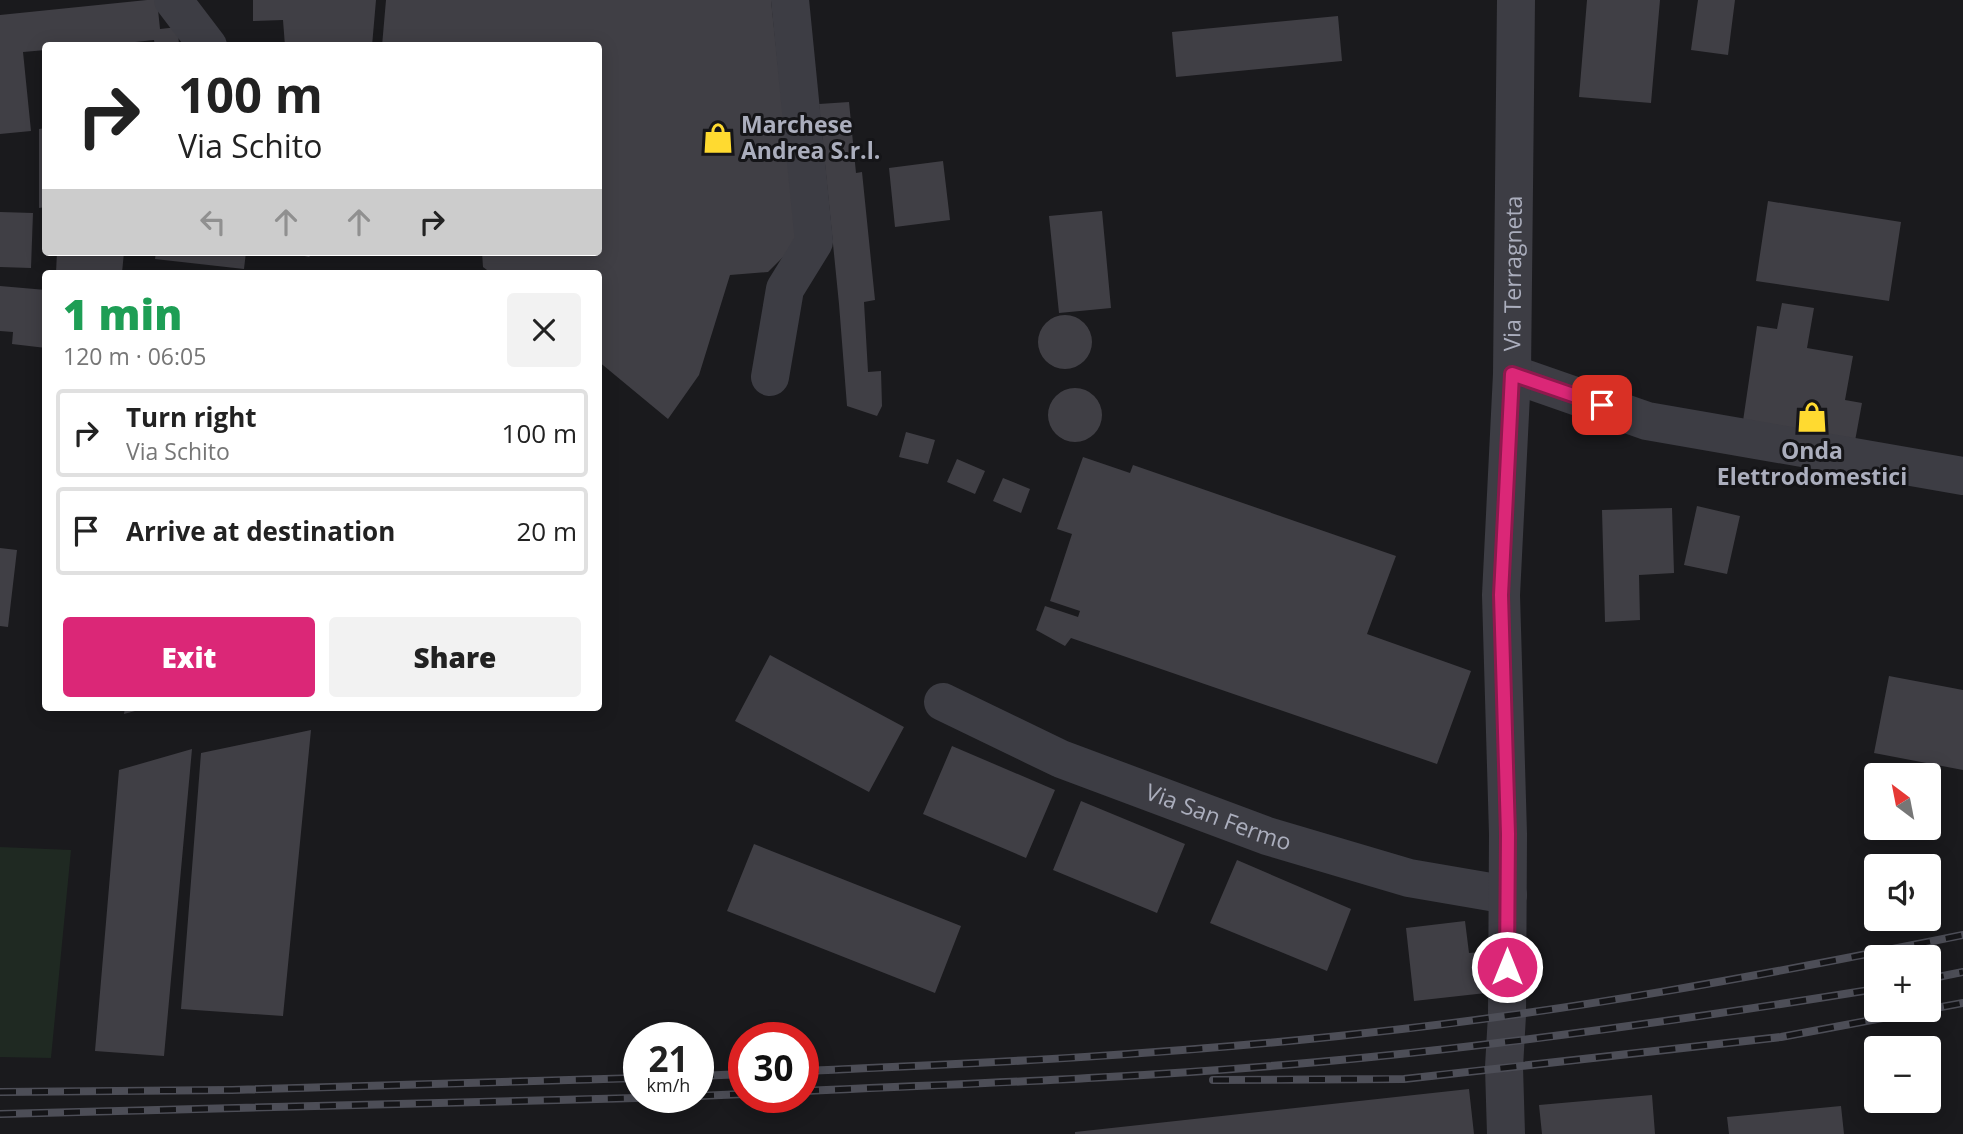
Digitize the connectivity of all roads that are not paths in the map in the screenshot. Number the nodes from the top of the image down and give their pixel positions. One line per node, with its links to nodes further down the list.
1 (173, 0): 4 (street)
2 (790, 0): 6 (street)
3 (1516, 0): 5 (street, Via Terragneta)
4 (205, 42)
5 (1512, 374): 7 (street); 9 (street, Via Terragneta)
6 (770, 377)
7 (1963, 476)
8 (943, 702): 9 (street, Via San Fermo)
9 (1508, 895): 10 (street, Via Terragneta)
10 (1506, 1134)

